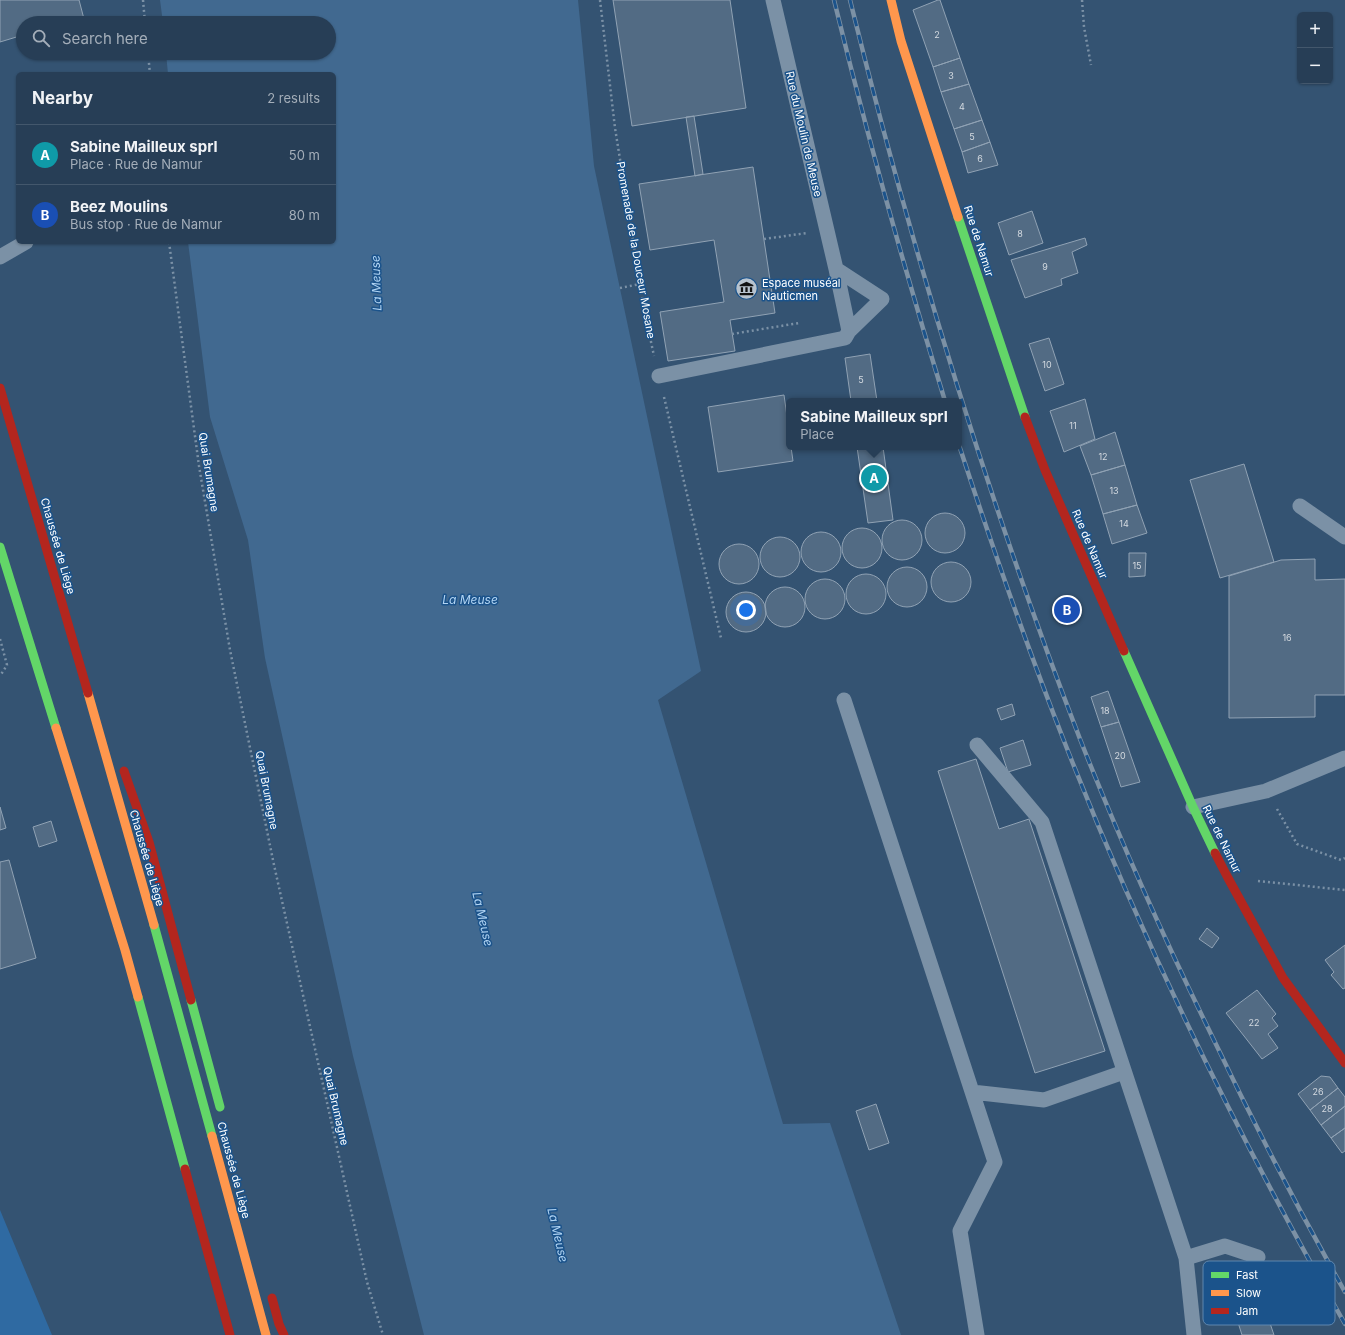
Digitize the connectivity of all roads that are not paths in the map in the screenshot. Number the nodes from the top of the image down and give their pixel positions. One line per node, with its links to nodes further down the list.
1 (773, 0): 5 (lane, Rue du Moulin de Meuse)
2 (891, 0): 18 (main road, Rue de Namur)
3 (23, 244): 4 (lane)
4 (0, 257)
5 (836, 269): 6 (lane, Rue du Moulin de Meuse); 6 (lane)
6 (849, 331): 7 (lane)
7 (659, 376)
8 (0, 388): 11 (main road, Chaussée de Liège)
9 (1300, 506): 10 (lane)
10 (1345, 538)
11 (46, 546): 14 (main road); 27 (main road, Chaussée de Liège)
12 (0, 547): 26 (main road)
13 (844, 700): 21 (lane)
14 (100, 701)
15 (977, 745): 20 (lane)
16 (1345, 758): 18 (lane)
17 (120, 760): 22 (main road)
18 (1193, 807): 19 (main road, Rue de Namur)
19 (1345, 1063)
20 (1124, 1072): 21 (lane); 24 (lane)
21 (972, 1092): 29 (lane)
22 (223, 1118)
23 (1258, 1257): 24 (lane)
24 (1186, 1258): 30 (lane)
25 (269, 1286): 28 (main road)
26 (230, 1335)
27 (266, 1335)
28 (284, 1335)
29 (977, 1335)
30 (1194, 1335)

